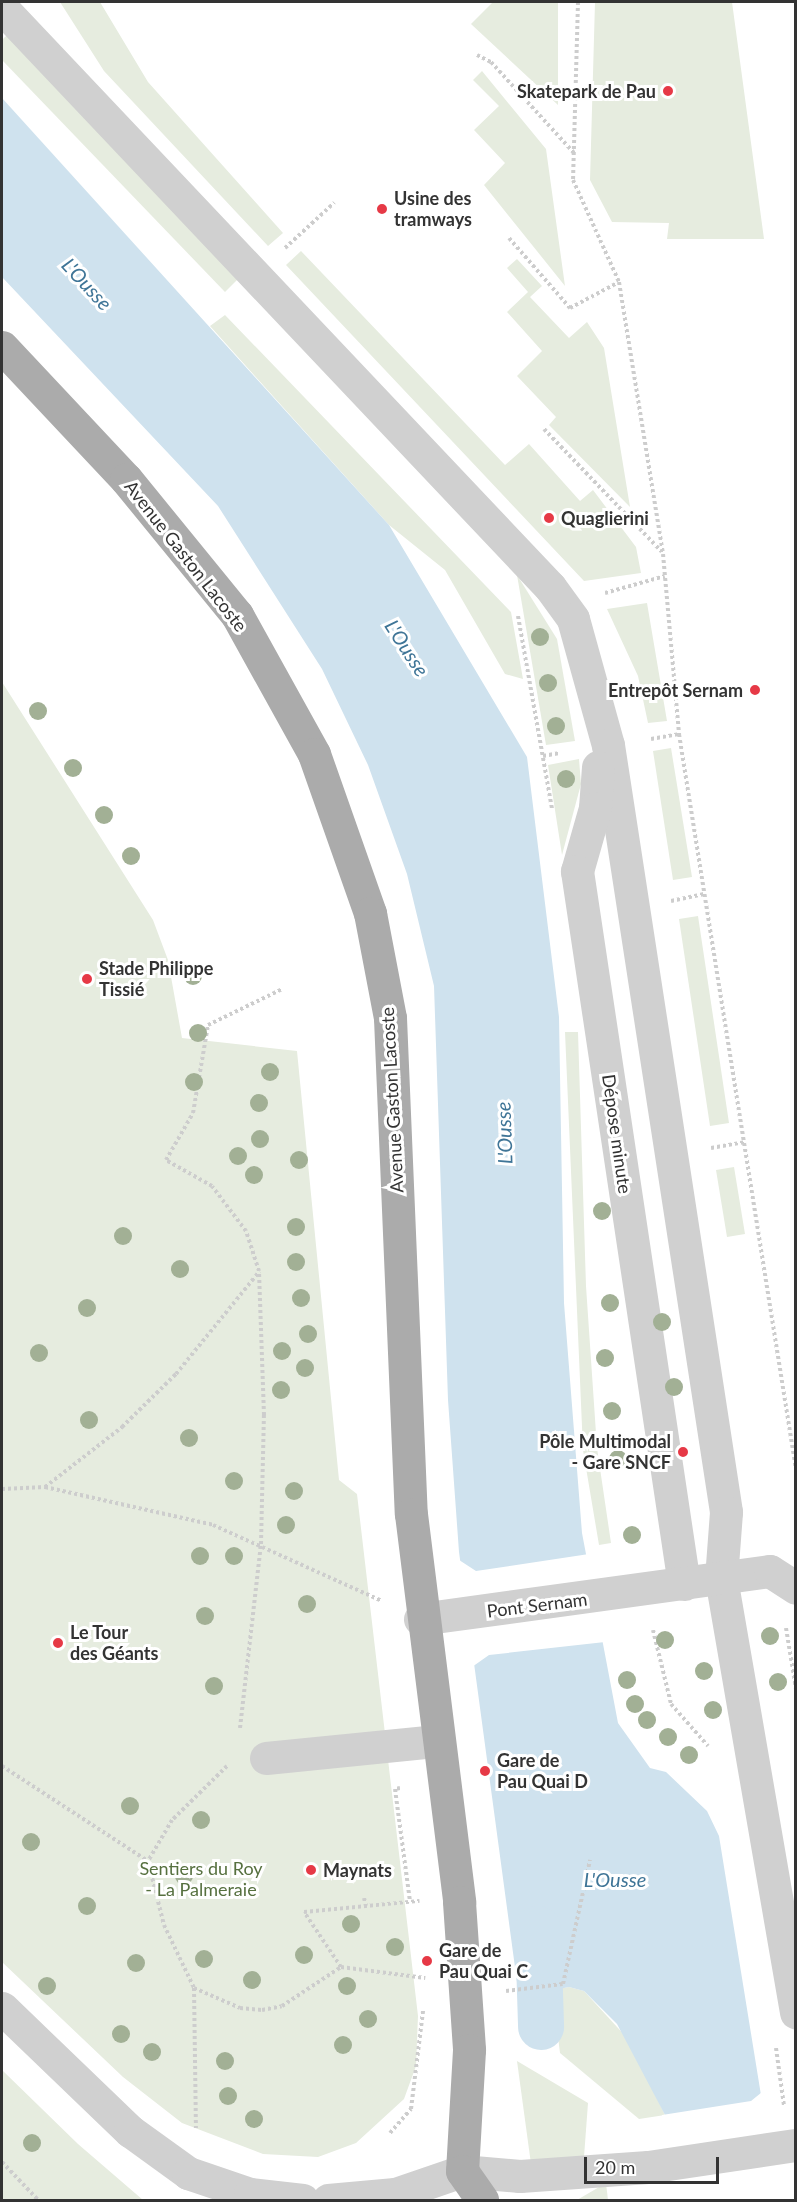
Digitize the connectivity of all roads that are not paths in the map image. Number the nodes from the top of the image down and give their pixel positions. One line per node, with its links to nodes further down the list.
1 (2, 9): 3 (street)
2 (2, 347): 7 (main road, Avenue Gaston Lacoste)
3 (595, 685): 4 (street); 5 (street, Dépose minute)
4 (722, 1578): 5 (street, Pont Sernam); 6 (street, Pont Sernam); 11 (street)
5 (684, 1584): 7 (street, Pont Sernam)
6 (795, 1588)
7 (420, 1619): 8 (main road, Avenue Gaston Lacoste)
8 (437, 1741): 9 (street); 13 (main road, Avenue Gaston Lacoste)
9 (266, 1758)
10 (2, 2008): 14 (street)
11 (795, 2013)
12 (786, 2146): 13 (street)
13 (462, 2171): 15 (street); 16 (main road)
14 (303, 2200)
15 (328, 2200)
16 (482, 2200)

